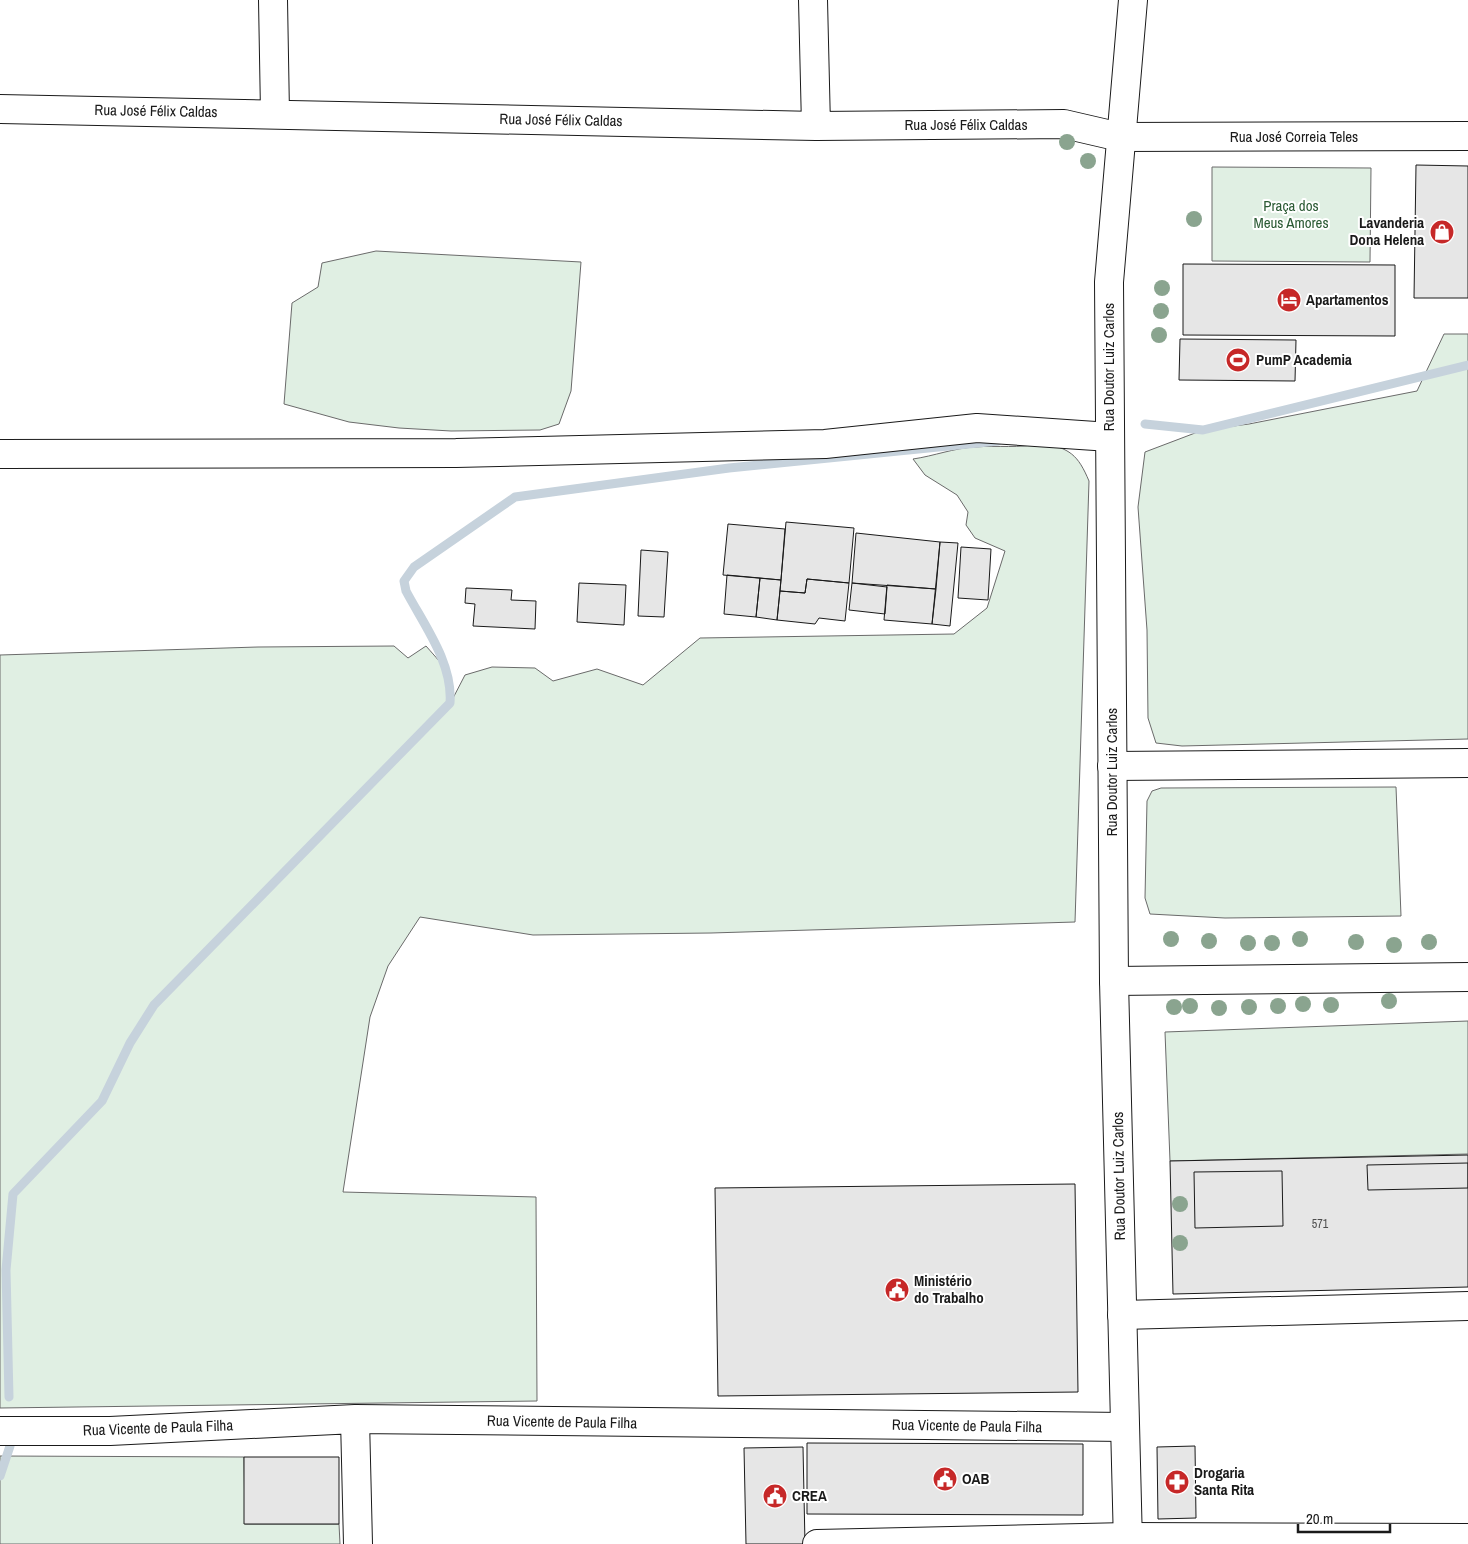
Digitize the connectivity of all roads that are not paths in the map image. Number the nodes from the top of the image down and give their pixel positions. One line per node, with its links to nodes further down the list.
1 (273, 0): 5 (street)
2 (813, 0): 6 (street)
3 (1133, 0): 8 (street, Rua Doutor Luiz Carlos)
4 (0, 109): 5 (street, Rua José Félix Caldas)
5 (275, 113): 6 (street, Rua José Félix Caldas)
6 (816, 126): 8 (street, Rua José Félix Caldas)
7 (1468, 136): 8 (street, Rua José Correia Teles)
8 (1120, 138): 9 (street, Rua Doutor Luiz Carlos)
9 (1110, 437): 10 (street); 12 (street, Rua Doutor Luiz Carlos)
10 (0, 454)
11 (1468, 763): 12 (street)
12 (1112, 766): 14 (street, Rua Doutor Luiz Carlos)
13 (1468, 977): 14 (street)
14 (1114, 981): 16 (street, Rua Doutor Luiz Carlos)
15 (1468, 1306): 16 (street)
16 (1122, 1315): 18 (street, Rua Doutor Luiz Carlos)
17 (355, 1420): 18 (street, Rua Vicente de Paula Filha); 19 (street, Rua Vicente de Paula Filha); 22 (street)
18 (1125, 1427): 21 (street, Rua Doutor Luiz Carlos)
19 (0, 1431)
20 (1468, 1538): 21 (street)
21 (1128, 1540): 23 (street)
22 (358, 1544)
23 (817, 1544)

